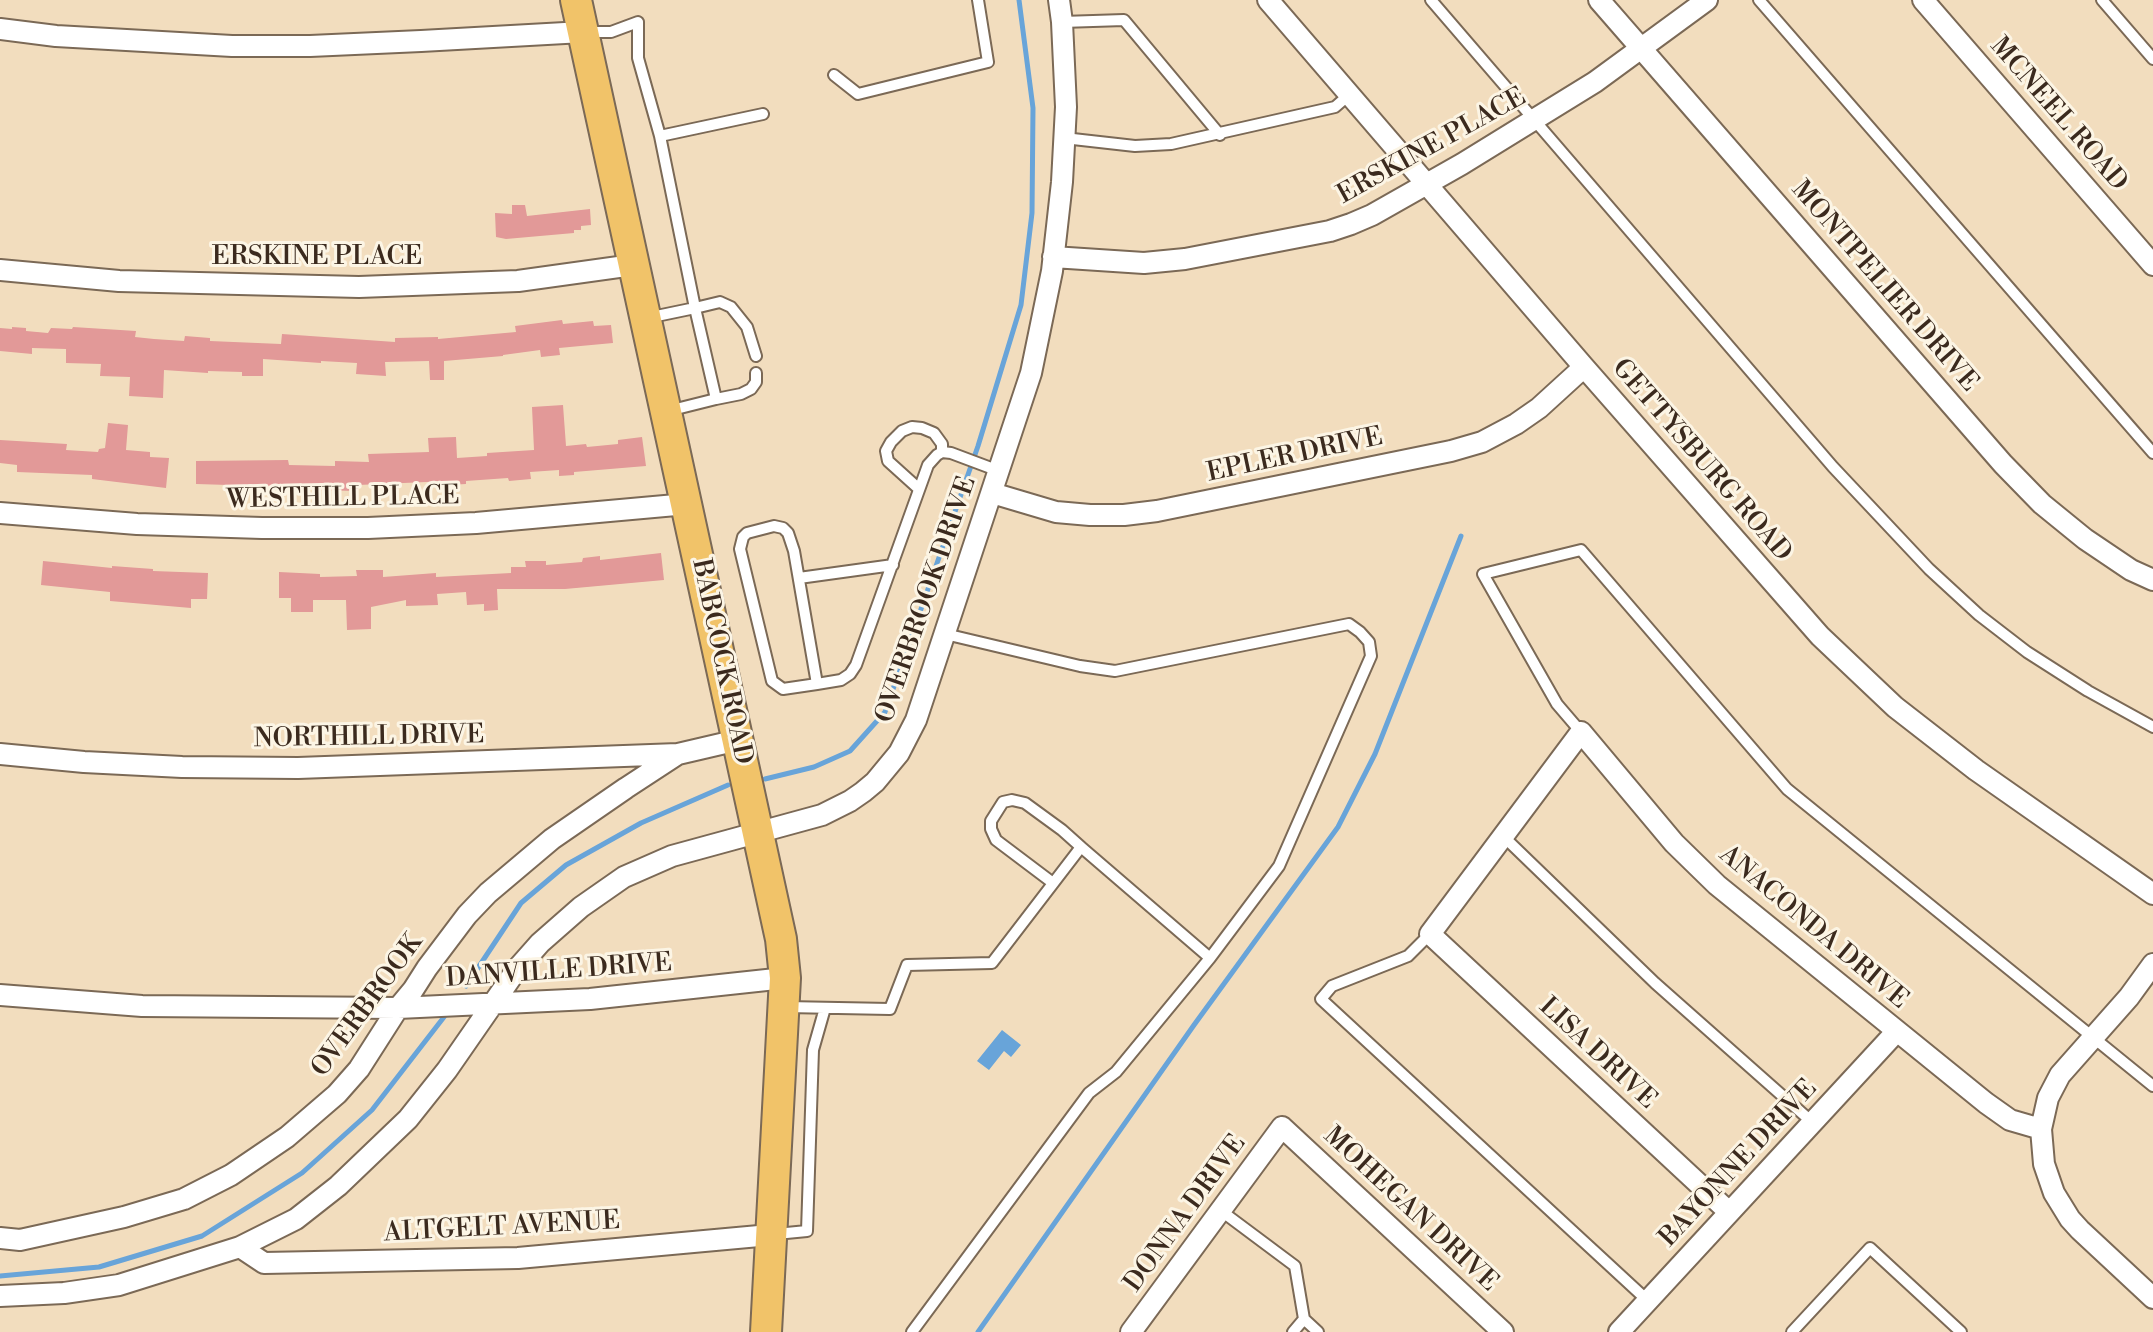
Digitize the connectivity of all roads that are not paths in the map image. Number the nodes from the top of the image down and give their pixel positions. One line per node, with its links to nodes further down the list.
1 (576, 0): 13 (main road, BABCOCK ROAD)
2 (978, 0): 16 (lane)
3 (1059, 0): 11 (street, OVERBROOK DRIVE)
4 (1268, 0): 17 (street, GETTYSBURG ROAD)
5 (1431, 0): 19 (lane)
6 (1599, 0): 14 (street, MONTPELIER DRIVE)
7 (1707, 0): 14 (street, ERSKINE PLACE)
8 (1759, 0): 36 (lane)
9 (1923, 0): 26 (street, MCNEEL ROAD)
10 (2102, 0): 15 (lane)
11 (1062, 22): 20 (lane); 22 (street, OVERBROOK DRIVE)
12 (0, 29): 13 (street)
13 (583, 32): 21 (lane); 25 (main road, BABCOCK ROAD)
14 (1642, 49): 19 (street, ERSKINE PLACE); 44 (street, MONTPELIER DRIVE)
15 (2153, 59)
16 (834, 75)
17 (1350, 94): 20 (lane); 23 (street, GETTYSBURG ROAD)
18 (763, 114): 21 (lane)
19 (1534, 120): 23 (street, ERSKINE PLACE); 47 (lane)
20 (1220, 135): 22 (lane)
21 (660, 136): 28 (lane)
22 (1064, 138): 24 (street, OVERBROOK DRIVE)
23 (1427, 183): 24 (street, ERSKINE PLACE); 31 (street, GETTYSBURG ROAD)
24 (1053, 257): 37 (street, OVERBROOK DRIVE)
25 (633, 265): 27 (street, ERSKINE PLACE); 29 (main road, BABCOCK ROAD)
26 (2153, 265)
27 (0, 270)
28 (695, 308): 29 (lane); 30 (lane); 33 (lane)
29 (646, 318): 34 (main road, BABCOCK ROAD)
30 (756, 356)
31 (1584, 367): 39 (street, EPLER DRIVE); 56 (street, GETTYSBURG ROAD)
32 (756, 373): 33 (lane)
33 (716, 399): 34 (lane)
34 (666, 411): 40 (main road, BABCOCK ROAD)
35 (946, 453): 37 (lane); 38 (lane); 38 (lane)
36 (2153, 453)
37 (991, 468): 39 (street, OVERBROOK DRIVE)
38 (919, 489): 42 (lane)
39 (992, 493): 45 (street, OVERBROOK DRIVE)
40 (687, 504): 41 (street, WESTHILL PLACE); 49 (main road, BABCOCK ROAD)
41 (0, 513)
42 (893, 565): 43 (lane); 46 (lane)
43 (799, 578): 46 (lane); 46 (lane)
44 (2153, 580)
45 (945, 634): 52 (street, OVERBROOK DRIVE); 58 (lane)
46 (817, 684)
47 (2153, 727)
48 (1581, 732): 53 (street); 65 (street, ANACONDA DRIVE); 66 (lane)
49 (738, 740): 51 (street, NORTHILL DRIVE); 52 (main road, BABCOCK ROAD)
50 (0, 754): 51 (street, NORTHILL DRIVE)
51 (678, 754): 63 (street, OVERBROOK)
52 (758, 833): 60 (main road, BABCOCK ROAD); 62 (street, OVERBROOK DRIVE)
53 (1503, 836): 57 (street); 68 (lane)
54 (1081, 847): 55 (lane); 55 (lane); 58 (lane)
55 (1053, 883): 64 (lane)
56 (2153, 894)
57 (1430, 934): 72 (street, LISA DRIVE); 78 (lane)
58 (1210, 958): 81 (lane)
59 (2153, 964): 66 (street)
60 (784, 992): 62 (street, DANVILLE DRIVE); 64 (lane); 73 (main road, BABCOCK ROAD)
61 (0, 995): 63 (street, DANVILLE DRIVE)
62 (492, 1005): 63 (street, DANVILLE DRIVE); 75 (street, OVERBROOK DRIVE)
63 (398, 1008): 74 (street, OVERBROOK)
64 (825, 1008): 73 (lane)
65 (1897, 1031): 68 (street, BAYONNE DRIVE); 70 (street, ANACONDA DRIVE)
66 (2094, 1037): 67 (lane); 70 (street)
67 (2153, 1086)
68 (1812, 1122): 72 (street, BAYONNE DRIVE)
69 (1282, 1127): 71 (street, DONNA DRIVE); 85 (street, MOHEGAN DRIVE)
70 (2041, 1129): 77 (street)
71 (1220, 1210): 79 (lane); 82 (street, DONNA DRIVE)
72 (1729, 1212): 78 (street, BAYONNE DRIVE)
73 (770, 1235): 75 (street, ALTGELT AVENUE); 80 (main road, BABCOCK ROAD)
74 (10, 1239)
75 (240, 1247): 76 (street, OVERBROOK DRIVE)
76 (0, 1296)
77 (2153, 1298)
78 (1647, 1300): 86 (street, BAYONNE DRIVE)
79 (1304, 1319): 83 (lane); 84 (lane)
80 (766, 1332)
81 (912, 1332)
82 (1131, 1332)
83 (1293, 1332)
84 (1318, 1332)
85 (1503, 1332)
86 (1619, 1332)
87 (1792, 1332): 88 (lane)
88 (1961, 1332)

